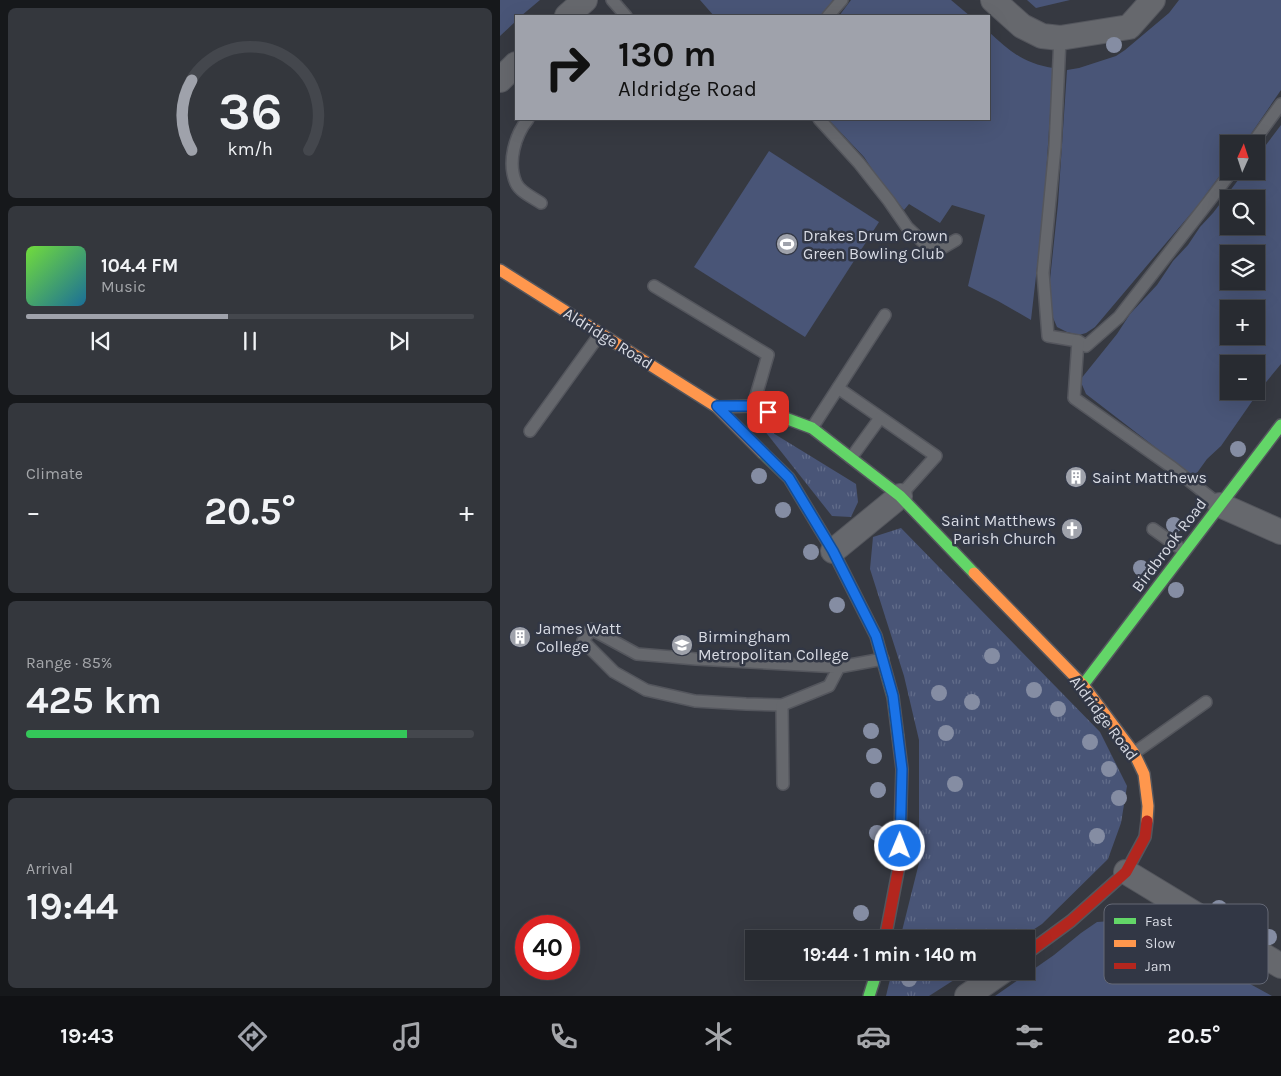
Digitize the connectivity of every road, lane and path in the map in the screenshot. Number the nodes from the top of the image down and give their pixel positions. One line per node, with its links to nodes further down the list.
1 (585, 0): 6 (street)
2 (612, 0): 7 (lane)
3 (842, 0): 8 (lane)
4 (993, 0): 9 (street)
5 (1153, 0): 9 (street)
6 (568, 15)
7 (625, 15)
8 (829, 15)
9 (1060, 38): 23 (lane)
10 (515, 65): 11 (street)
11 (500, 80)
12 (1281, 104): 15 (lane)
13 (527, 120): 17 (lane)
14 (820, 120): 18 (lane)
15 (1259, 135)
16 (1225, 180): 23 (lane)
17 (540, 203)
18 (956, 240)
19 (500, 270): 22 (street, Aldridge Road)
20 (654, 286): 26 (lane)
21 (885, 315): 24 (lane)
22 (600, 334): 25 (street, Aldridge Road); 30 (lane)
23 (1078, 341): 33 (lane)
24 (838, 388): 27 (lane); 29 (lane)
25 (717, 406): 26 (street, Aldridge Road); 36 (street, Aldridge Road)
26 (754, 406): 29 (street, Aldridge Road)
27 (880, 418): 31 (lane); 32 (lane)
28 (1281, 425): 33 (street, Birdbrook Road)
29 (812, 428): 31 (street, Aldridge Road)
30 (530, 431)
31 (850, 458): 32 (street, Aldridge Road)
32 (900, 496): 36 (street); 40 (street, Aldridge Road)
33 (1220, 504): 35 (street); 37 (street, Birdbrook Road)
34 (1154, 529): 37 (lane)
35 (1281, 532)
36 (833, 551): 38 (street, Aldridge Road)
37 (1184, 552): 40 (street, Birdbrook Road)
38 (883, 659): 39 (lane); 47 (street, Aldridge Road)
39 (839, 668): 42 (lane); 42 (lane)
40 (1083, 685): 43 (street, Aldridge Road)
41 (1206, 702): 43 (lane)
42 (782, 705): 44 (lane)
43 (1134, 753): 45 (street, Aldridge Road)
44 (783, 784)
45 (1126, 872): 46 (street); 48 (street, Aldridge Road)
46 (1179, 904)
47 (887, 930)
48 (1035, 948)
49 (1268, 958): 50 (street)
50 (1281, 966)
51 (875, 980): 53 (street)
52 (990, 980): 54 (street)
53 (869, 996)
54 (968, 996)

